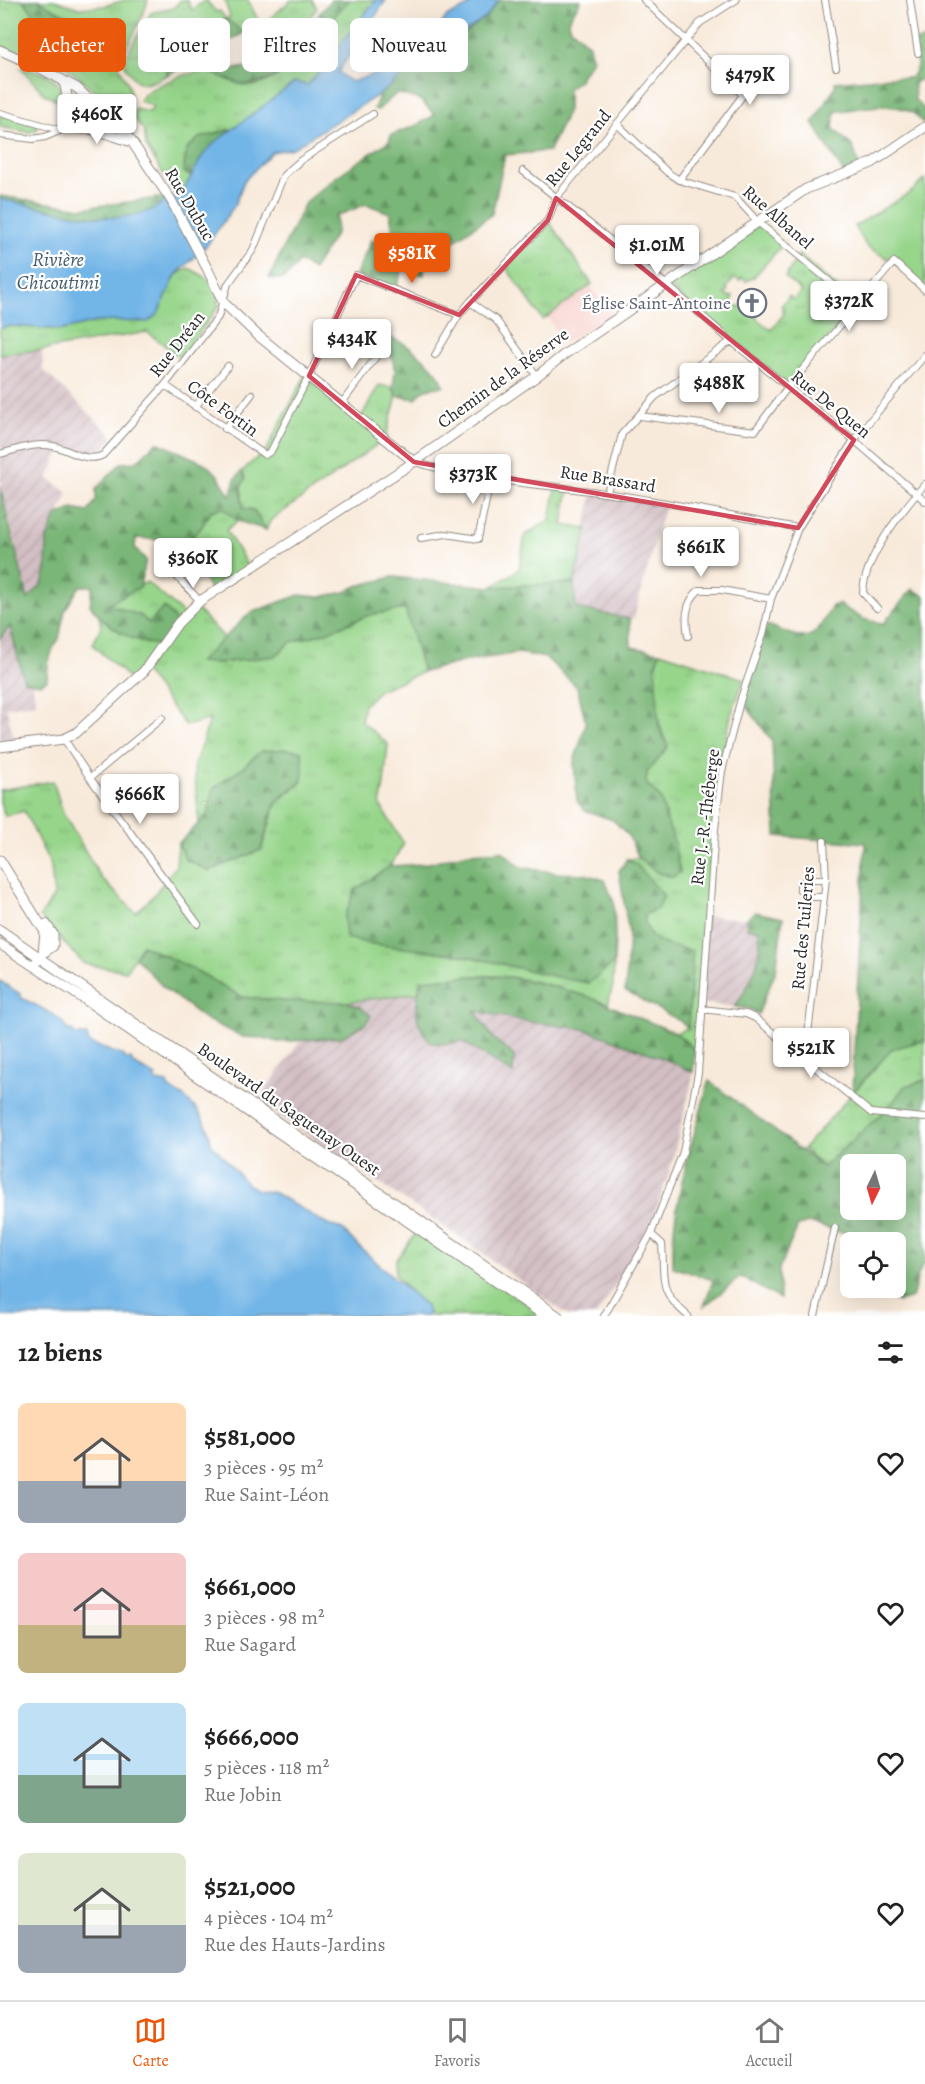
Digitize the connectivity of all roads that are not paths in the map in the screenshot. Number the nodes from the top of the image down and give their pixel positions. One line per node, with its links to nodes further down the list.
1 (644, 0): 7 (street)
2 (718, 0): 6 (street)
3 (736, 0): 6 (street, Rue Legrand)
4 (825, 0): 10 (street)
5 (910, 0): 9 (street)
6 (725, 6): 7 (street, Rue Legrand)
7 (686, 40): 15 (street, Rue Legrand); 21 (street)
8 (0, 51): 11 (street, Rue Dubuc)
9 (918, 53)
10 (836, 67)
11 (64, 81): 13 (street, Rue Dubuc); 17 (street)
12 (0, 113): 17 (street)
13 (103, 113): 17 (street); 19 (street, Rue Dubuc)
14 (373, 114): 26 (street, Rue Dréan)
15 (617, 124): 21 (street, Rue Albanel); 22 (street, Rue Legrand)
16 (925, 127): 23 (street, Chemin de la Réserve)
17 (63, 128): 18 (street); 19 (street)
18 (0, 135)
19 (132, 142): 26 (street, Rue Dubuc)
20 (523, 171): 22 (street, Rue De Quen)
21 (679, 180): 23 (street, Rue Albanel)
22 (556, 198): 24 (street, Rue De Quen); 27 (street, Rue Legrand)
23 (759, 223): 24 (street, Chemin de la Réserve); 28 (street, Rue Albanel)
24 (667, 285): 30 (street, Rue De Quen); 36 (street, Chemin de la Réserve)
25 (925, 290): 28 (street)
26 (223, 302): 35 (street); 37 (street, Rue Dréan)
27 (470, 302): 29 (street, Rue Legrand); 36 (street)
28 (856, 304): 38 (street)
29 (459, 315): 33 (street, Rue Legrand); 35 (street)
30 (731, 341): 38 (street, Rue De Quen); 42 (street)
31 (381, 350): 40 (street)
32 (925, 355): 44 (street, Rue J.-R.-Théberge)
33 (435, 356)
34 (228, 366): 41 (street)
35 (309, 376): 40 (street); 43 (street, Côte Fortin)
36 (537, 376): 46 (street, Chemin de la Réserve)
37 (165, 385): 41 (street, Côte Fortin); 45 (street, Rue Dréan)
38 (788, 388): 42 (street); 44 (street, Rue De Quen)
39 (252, 394): 43 (street)
40 (342, 403): 46 (street)
41 (195, 407): 43 (street, Côte Fortin)
42 (640, 416): 49 (street)
43 (225, 429)
44 (854, 440): 50 (street, Rue De Quen); 52 (street, Rue J.-R.-Théberge)
45 (0, 454)
46 (414, 462): 47 (street, Rue Brassard); 56 (street, Chemin de la Réserve)
47 (491, 477): 49 (street, Rue Brassard); 53 (street)
48 (925, 484): 50 (street)
49 (607, 493): 52 (street, Rue Brassard)
50 (916, 494): 51 (street, Rue De Quen); 57 (street)
51 (925, 501)
52 (798, 528): 55 (street, Rue J.-R.-Théberge)
53 (421, 538)
54 (162, 561): 56 (street)
55 (771, 599): 58 (street); 71 (street, Rue J.-R.-Théberge)
56 (200, 600): 60 (street, Chemin de la Réserve)
57 (877, 608)
58 (688, 636)
59 (162, 718): 62 (street)
60 (64, 739): 61 (street, Chemin de la Réserve); 62 (street)
61 (0, 747)
62 (90, 778): 67 (street)
63 (824, 841): 65 (street, Rue des Tuileries)
64 (0, 860): 70 (street)
65 (826, 879): 66 (street, Rue des Tuileries); 66 (street)
66 (824, 897): 72 (street, Rue des Tuileries)
67 (198, 924)
68 (0, 930): 70 (street, Boulevard du Saguenay Ouest)
69 (0, 944): 70 (street, Boulevard du Saguenay Ouest)
70 (39, 959): 76 (street, Boulevard du Saguenay Ouest); 77 (street, Boulevard du Saguenay Ouest)
71 (702, 1009): 72 (street); 75 (street, Rue J.-R.-Théberge)
72 (796, 1050): 73 (street)
73 (925, 1118)
74 (835, 1228): 80 (street)
75 (651, 1234): 78 (street, Rue J.-R.-Théberge); 79 (street)
76 (545, 1316)
77 (558, 1316)
78 (604, 1316)
79 (688, 1316)
80 (815, 1316)

